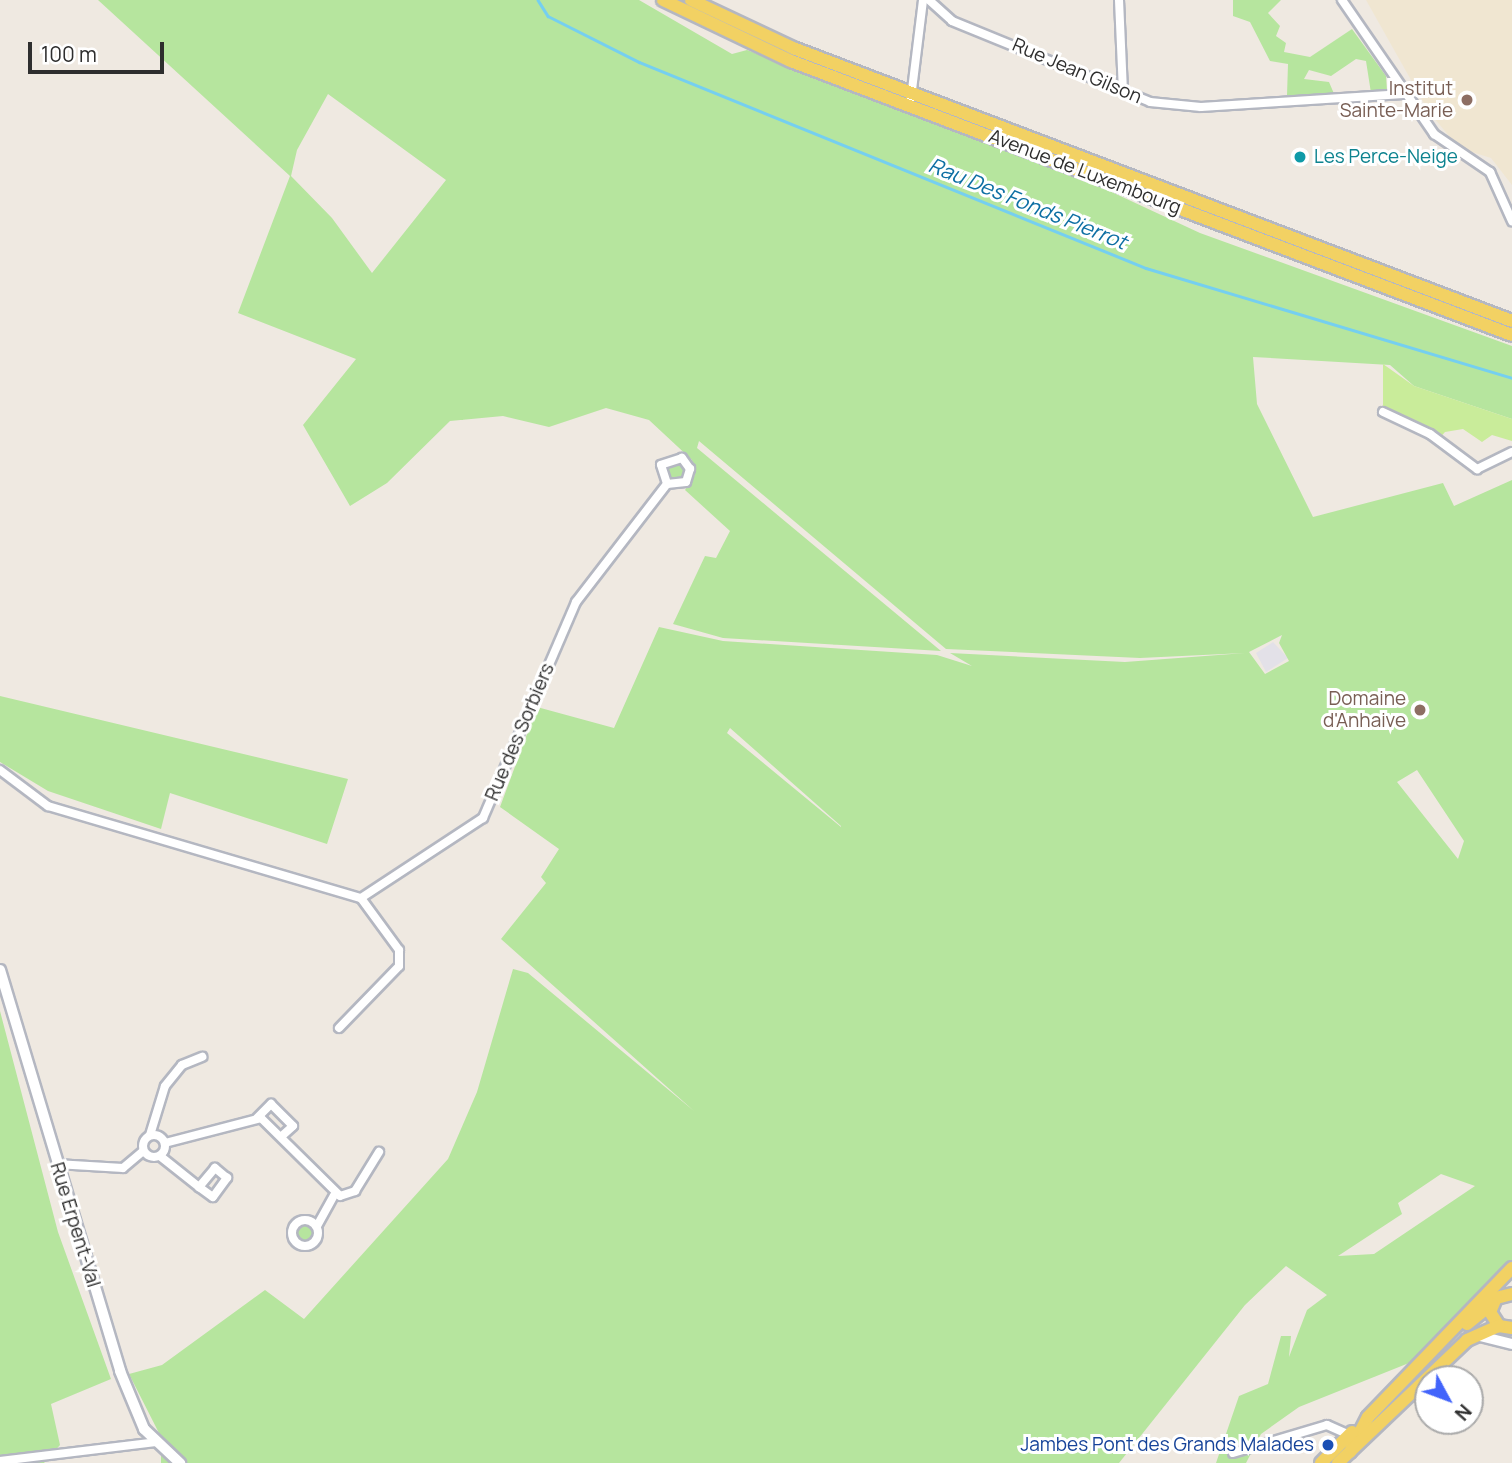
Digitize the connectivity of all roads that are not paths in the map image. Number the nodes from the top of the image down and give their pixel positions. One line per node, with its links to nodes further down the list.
1 (663, 0): 9 (main road, Avenue de Luxembourg)
2 (691, 0): 9 (main road, Avenue de Luxembourg)
3 (923, 0): 9 (street)
4 (929, 0): 7 (street, Rue Jean Gilson)
5 (1119, 0): 7 (street)
6 (1342, 0): 8 (street)
7 (1123, 90): 8 (street, Rue Jean Gilson)
8 (1404, 94): 10 (street)
9 (911, 99): 11 (main road, Avenue de Luxembourg); 12 (main road, Avenue de Luxembourg)
10 (1512, 221)
11 (1512, 321)
12 (1512, 335)
13 (1383, 412): 14 (street)
14 (1512, 452)
15 (667, 484): 17 (street, Rue des Sorbiers)
16 (0, 770): 17 (street)
17 (361, 898): 19 (street)
18 (0, 971): 28 (street, Rue Erpent-Val)
19 (339, 1028)
20 (202, 1057): 22 (street)
21 (257, 1118): 23 (street); 23 (street); 24 (street)
22 (150, 1135): 24 (street); 25 (street)
23 (282, 1136): 30 (street)
24 (165, 1143): 27 (street)
25 (144, 1151): 27 (street); 28 (street)
26 (379, 1152): 30 (street)
27 (160, 1156): 29 (street)
28 (56, 1164): 40 (street, Rue Erpent-Val)
29 (199, 1187)
30 (334, 1195): 31 (street)
31 (317, 1226)
32 (1512, 1268): 38 (main road)
33 (1510, 1291): 34 (main road)
34 (1492, 1304): 35 (main road); 38 (main road)
35 (1506, 1329): 36 (main road)
36 (1467, 1340): 37 (main road); 41 (main road)
37 (1512, 1344)
38 (1368, 1417): 39 (main road); 41 (main road)
39 (1349, 1435): 42 (street); 45 (main road)
40 (156, 1442): 43 (street); 44 (street, Rue Erpent-Val)
41 (1350, 1452): 46 (main road)
42 (1233, 1453)
43 (0, 1461)
44 (180, 1463)
45 (1321, 1463)
46 (1339, 1463)

